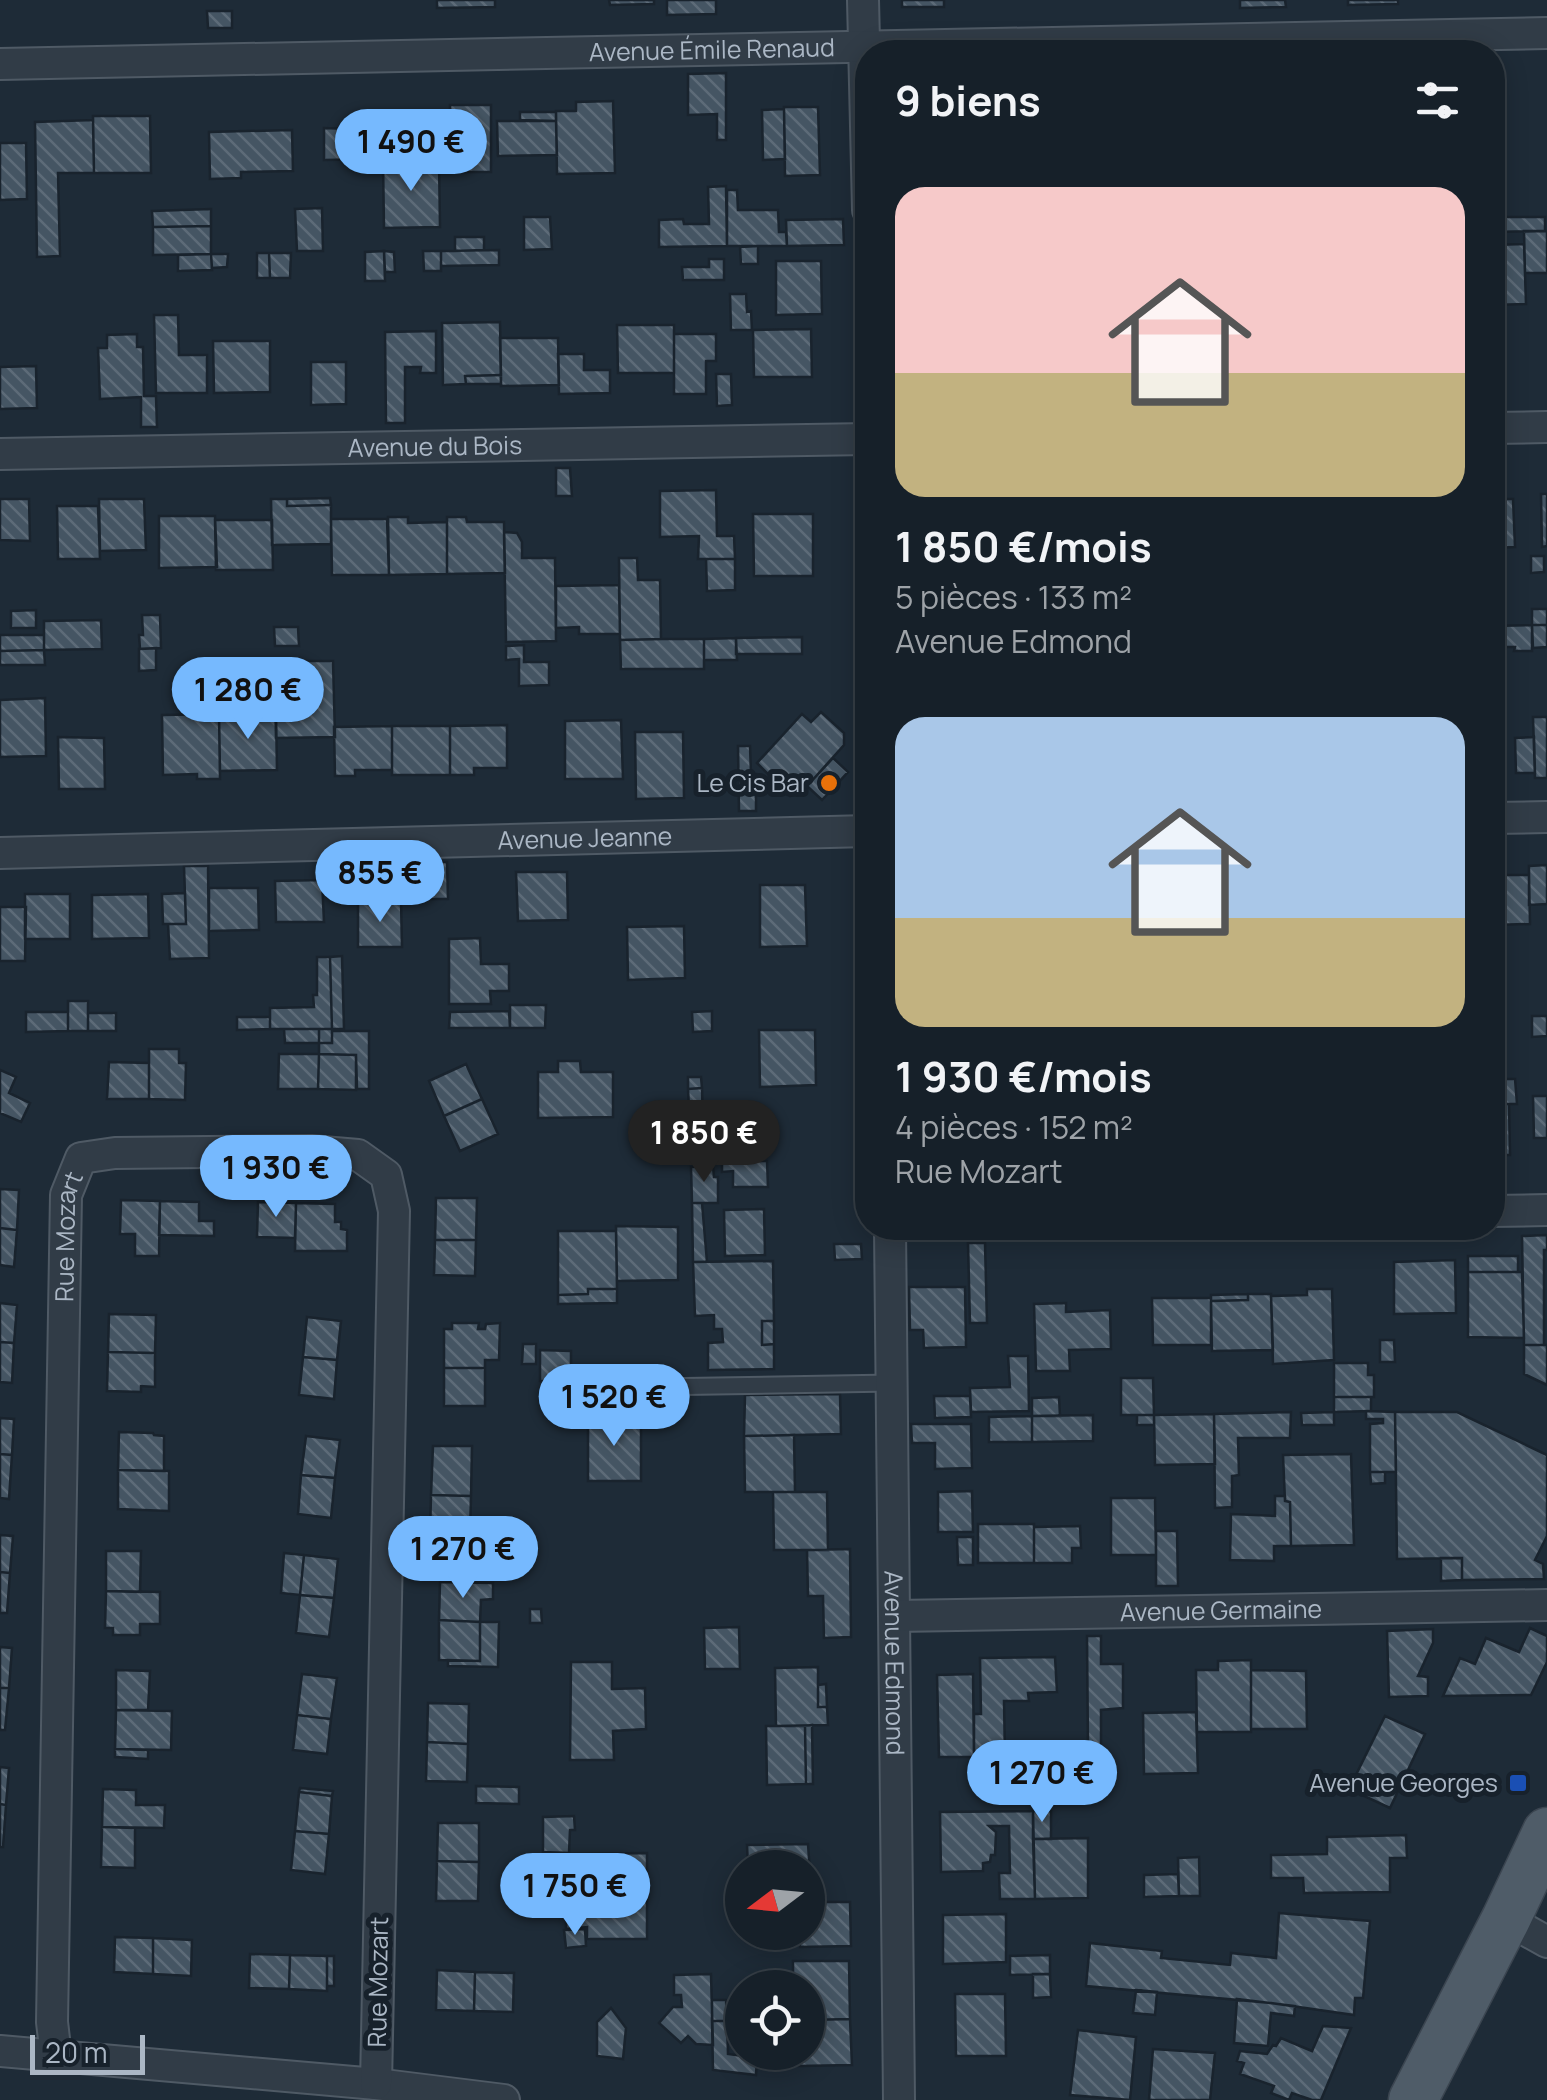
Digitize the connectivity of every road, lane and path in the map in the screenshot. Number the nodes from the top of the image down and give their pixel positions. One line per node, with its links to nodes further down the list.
1 (862, 0): 3 (street)
2 (1547, 33): 4 (street, Avenue Émile Renaud)
3 (864, 40)
4 (1179, 40)
5 (855, 46): 6 (street, Avenue Émile Renaud)
6 (0, 64)
7 (1547, 427): 8 (street)
8 (1505, 428)
9 (855, 440): 10 (street, Avenue du Bois)
10 (0, 454)
11 (1547, 817): 12 (street)
12 (1505, 818)
13 (855, 831): 14 (street, Avenue Jeanne)
14 (0, 853)
15 (1547, 1210): 16 (street)
16 (1505, 1211)
17 (890, 1240): 18 (street, Avenue Edmond)
18 (892, 1383): 19 (lane); 21 (street, Avenue Edmond)
19 (652, 1387)
20 (1547, 1605): 21 (street, Avenue Germaine)
21 (896, 1616): 29 (street, Avenue Edmond)
22 (1547, 1832): 23 (main road)
23 (1506, 1918): 24 (street); 30 (main road)
24 (1547, 1942)
25 (0, 2050): 26 (street)
26 (56, 2056): 27 (street); 27 (street, Rue Mozart)
27 (376, 2084): 28 (street)
28 (504, 2100)
29 (899, 2100)
30 (1413, 2100)

